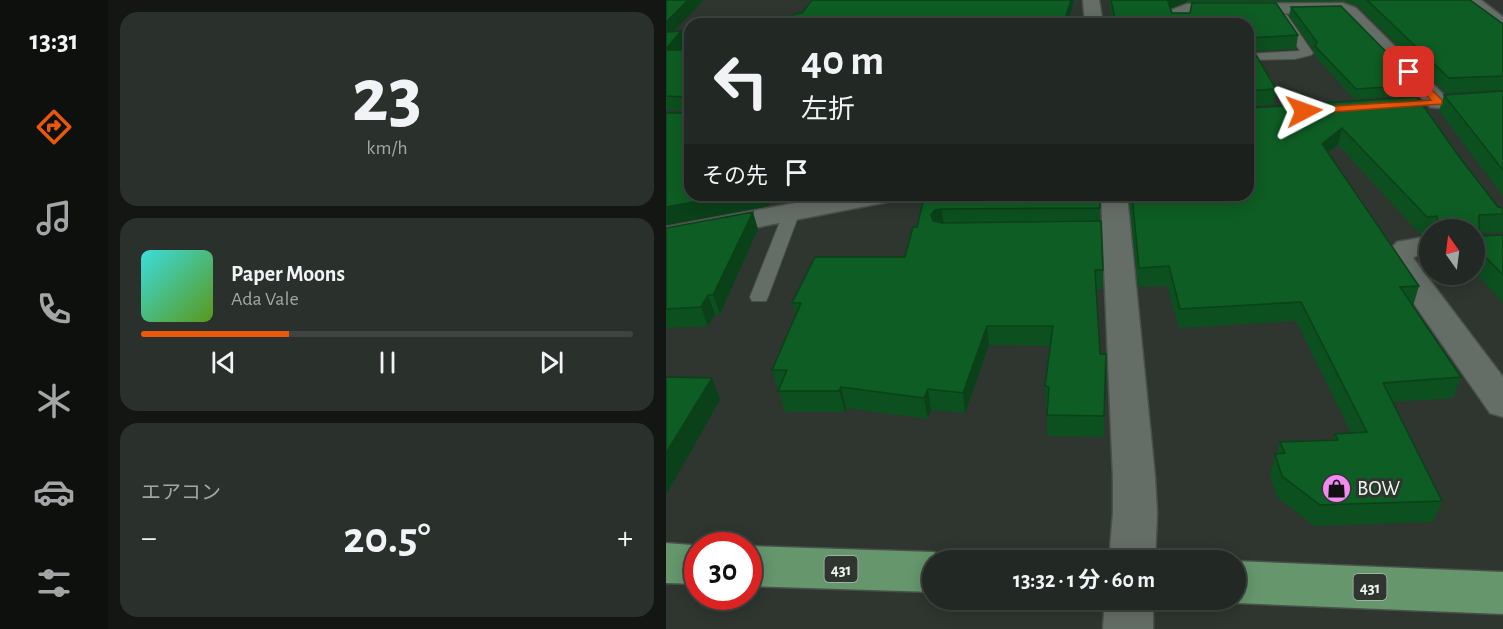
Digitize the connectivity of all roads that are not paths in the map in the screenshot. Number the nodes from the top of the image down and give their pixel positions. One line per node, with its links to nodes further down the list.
1 (1091, 0): 4 (street)
2 (1471, 0): 6 (street)
3 (1276, 8): 5 (street); 7 (lane); 8 (street)
4 (1093, 18)
5 (1178, 18)
6 (1503, 25)
7 (1254, 57)
8 (1432, 106)
9 (853, 201): 11 (street)
10 (1113, 201): 16 (street)
11 (791, 214): 12 (street); 14 (lane)
12 (666, 236)
13 (1419, 246): 15 (street)
14 (759, 297)
15 (1503, 404)
16 (1132, 550)
17 (666, 563): 18 (highway)
18 (684, 564)
19 (762, 566): 20 (highway, 431)
20 (922, 572)
21 (1246, 582): 22 (highway, 431)
22 (1503, 592)
23 (1129, 610): 24 (street)
24 (1128, 629)

